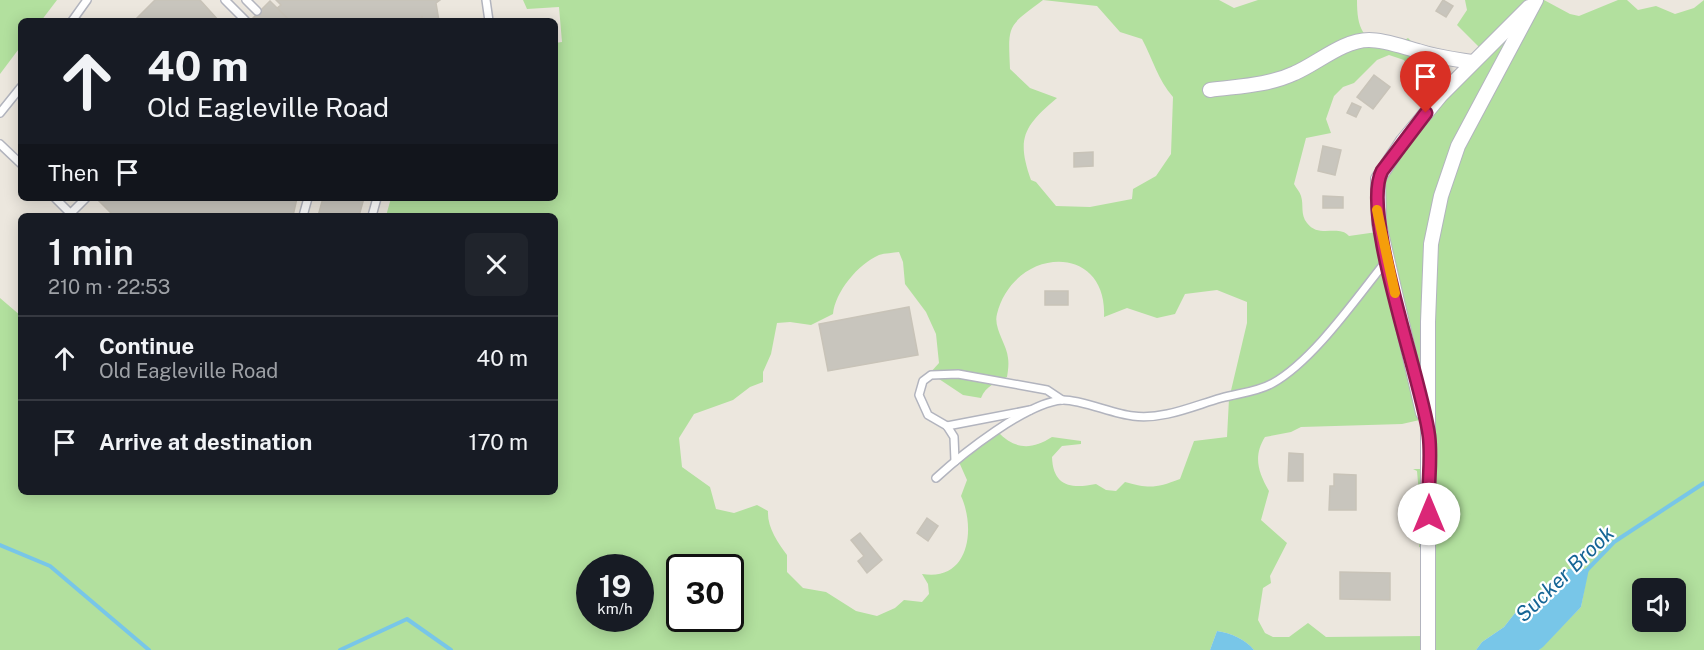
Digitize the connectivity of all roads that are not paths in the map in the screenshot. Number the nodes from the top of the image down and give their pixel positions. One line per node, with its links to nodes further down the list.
1 (87, 0): 7 (lane)
2 (225, 0): 8 (lane)
3 (246, 0): 6 (lane)
4 (486, 0): 9 (lane)
5 (1536, 0): 10 (street); 24 (street)
6 (257, 11)
7 (74, 18)
8 (243, 18)
9 (489, 18)
10 (1472, 62): 11 (street); 20 (street)
11 (1210, 90)
12 (18, 91): 13 (lane)
13 (0, 113)
14 (0, 144): 15 (lane)
15 (18, 161)
16 (58, 201): 18 (lane)
17 (84, 201): 19 (lane)
18 (70, 213)
19 (74, 213)
20 (1387, 260): 21 (lane); 24 (street)
21 (1062, 400): 22 (lane); 23 (lane)
22 (1037, 409): 23 (lane); 25 (lane)
23 (947, 426): 25 (lane)
24 (1429, 436): 27 (street)
25 (955, 461): 26 (lane)
26 (936, 478)
27 (1428, 650)

